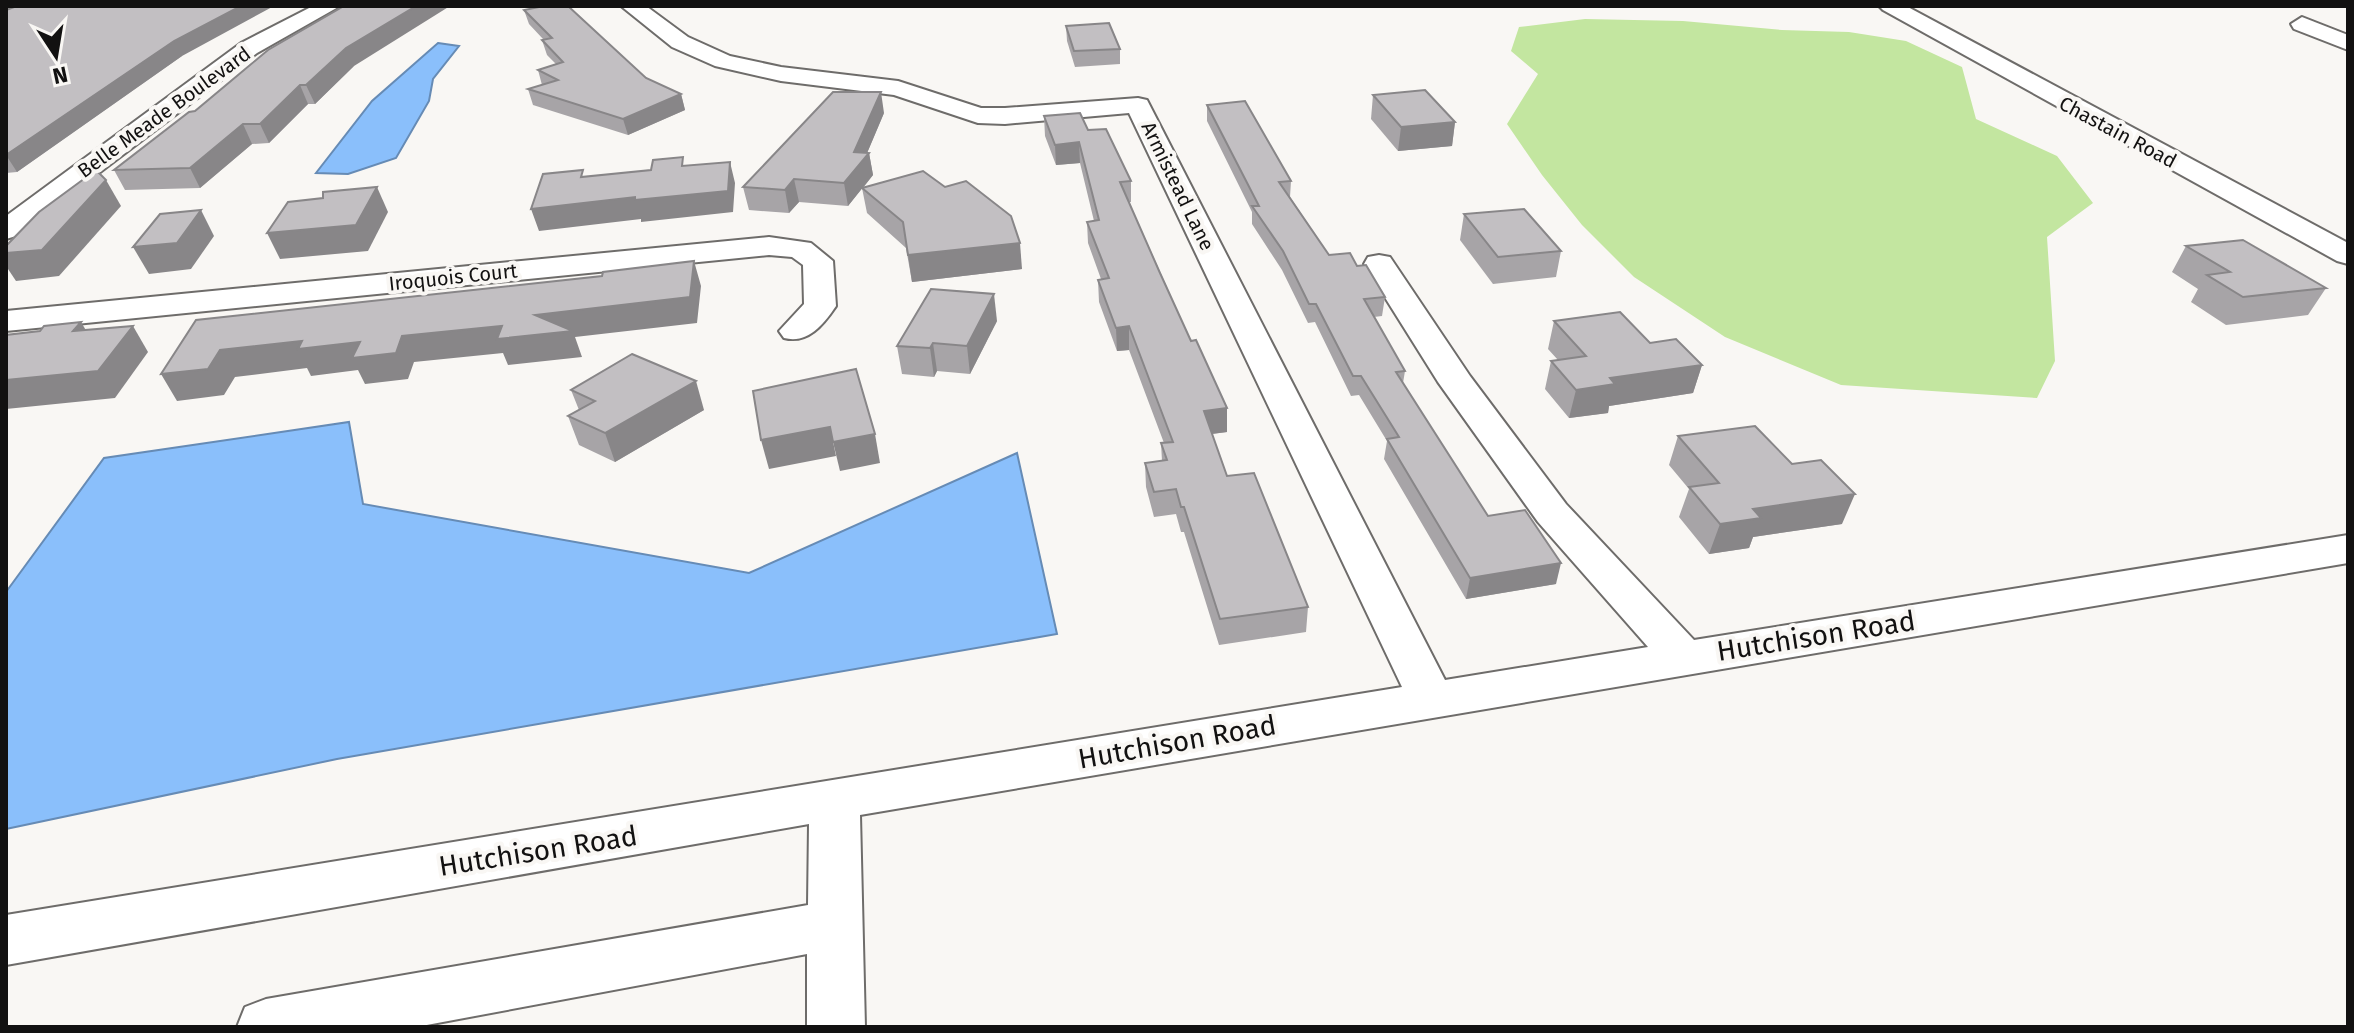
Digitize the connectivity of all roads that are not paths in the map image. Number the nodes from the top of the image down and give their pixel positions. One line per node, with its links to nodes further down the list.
1 (329, 6): 6 (street, Belle Meade Boulevard)
2 (632, 6): 15 (street, Armistead Lane)
3 (1890, 6): 9 (street, Chastain Road)
4 (2302, 24): 5 (street)
5 (2348, 43)
6 (46, 198): 7 (street); 8 (street, Belle Meade Boulevard)
7 (6, 199)
8 (6, 230)
9 (2348, 255)
10 (1379, 264): 14 (street)
11 (6, 321): 12 (street, Iroquois Court)
12 (796, 331)
13 (2348, 549): 14 (street, Hutchison Road)
14 (1684, 658): 15 (street, Hutchison Road)
15 (1431, 699): 16 (street, Hutchison Road)
16 (834, 801): 17 (street); 18 (street, Hutchison Road)
17 (835, 925): 19 (street); 20 (street)
18 (6, 940)
19 (266, 1027)
20 (836, 1027)

